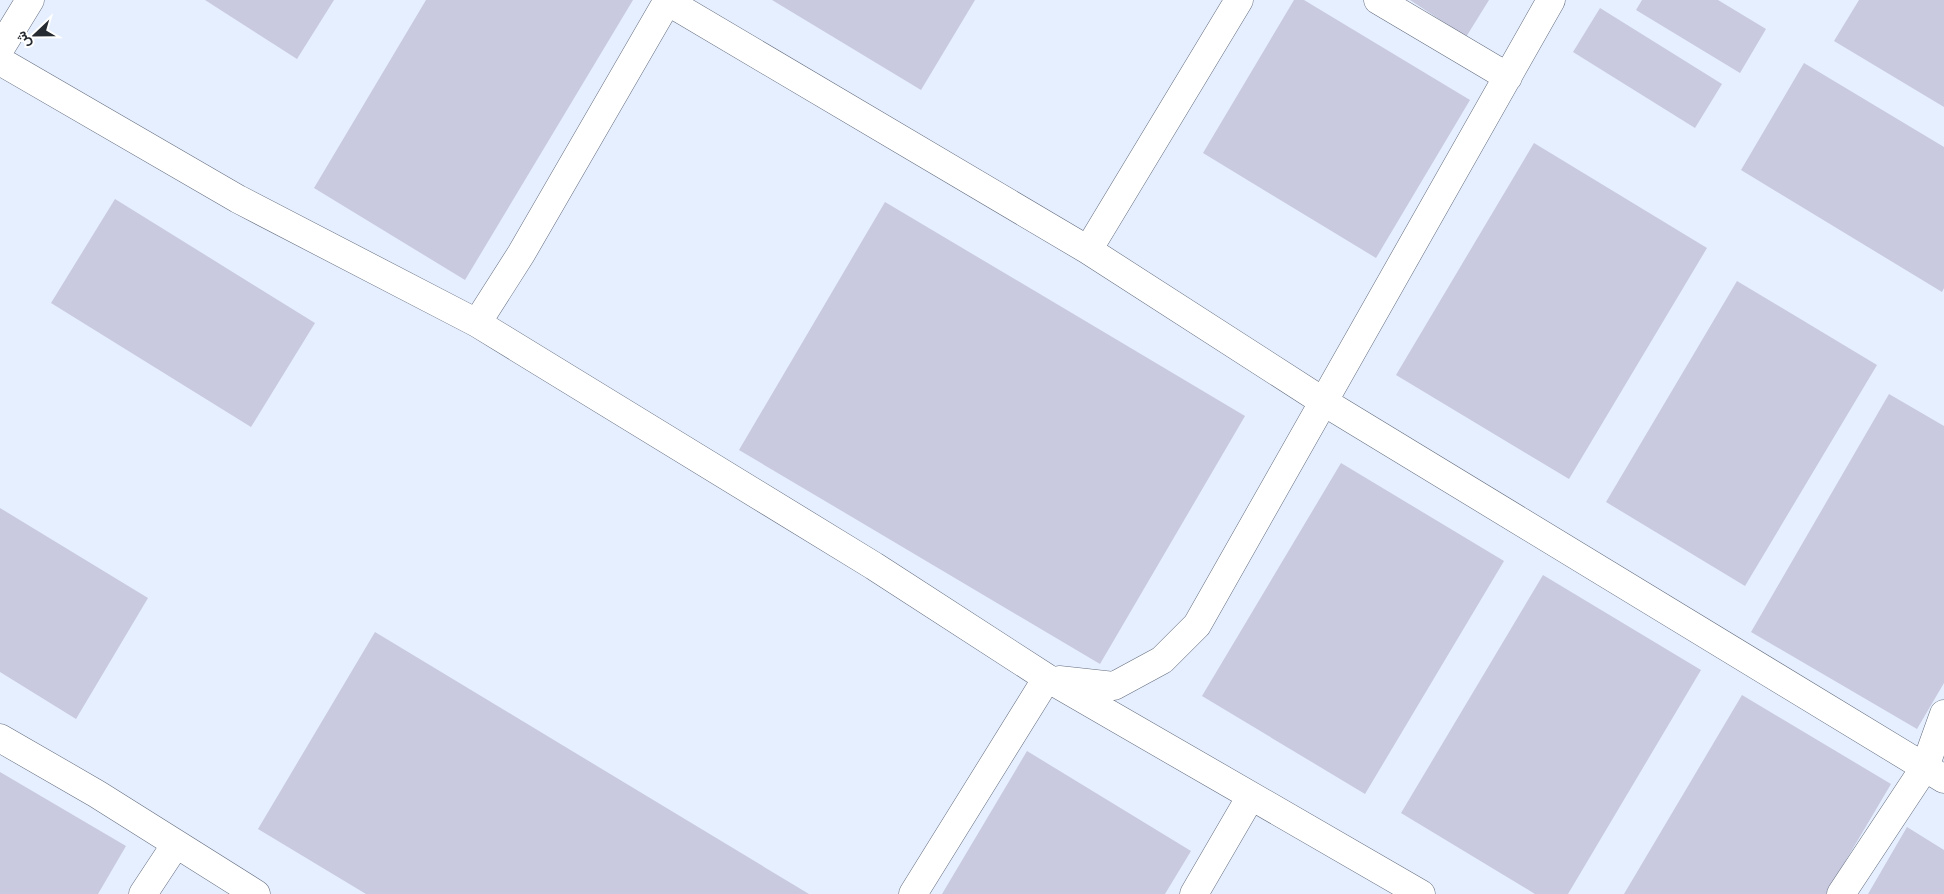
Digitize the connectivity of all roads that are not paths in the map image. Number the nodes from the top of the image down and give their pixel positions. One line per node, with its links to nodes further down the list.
1 (30, 0): 6 (lane)
2 (1239, 0): 9 (lane)
3 (1378, 0): 8 (lane)
4 (1551, 0): 8 (lane)
5 (668, 1): 9 (lane); 10 (lane)
6 (0, 49)
7 (0, 61): 10 (lane)
8 (1508, 77): 11 (lane)
9 (1088, 250): 11 (lane)
10 (477, 323): 12 (lane)
11 (1324, 402): 12 (lane); 15 (lane)
12 (1047, 678): 16 (lane); 20 (lane)
13 (1944, 714): 15 (lane)
14 (0, 738): 17 (lane)
15 (1934, 773): 23 (lane)
16 (1251, 796): 21 (lane); 22 (lane)
17 (176, 844): 18 (lane); 19 (lane)
18 (143, 894)
19 (256, 894)
20 (913, 894)
21 (1194, 894)
22 (1421, 894)
23 (1841, 894)

